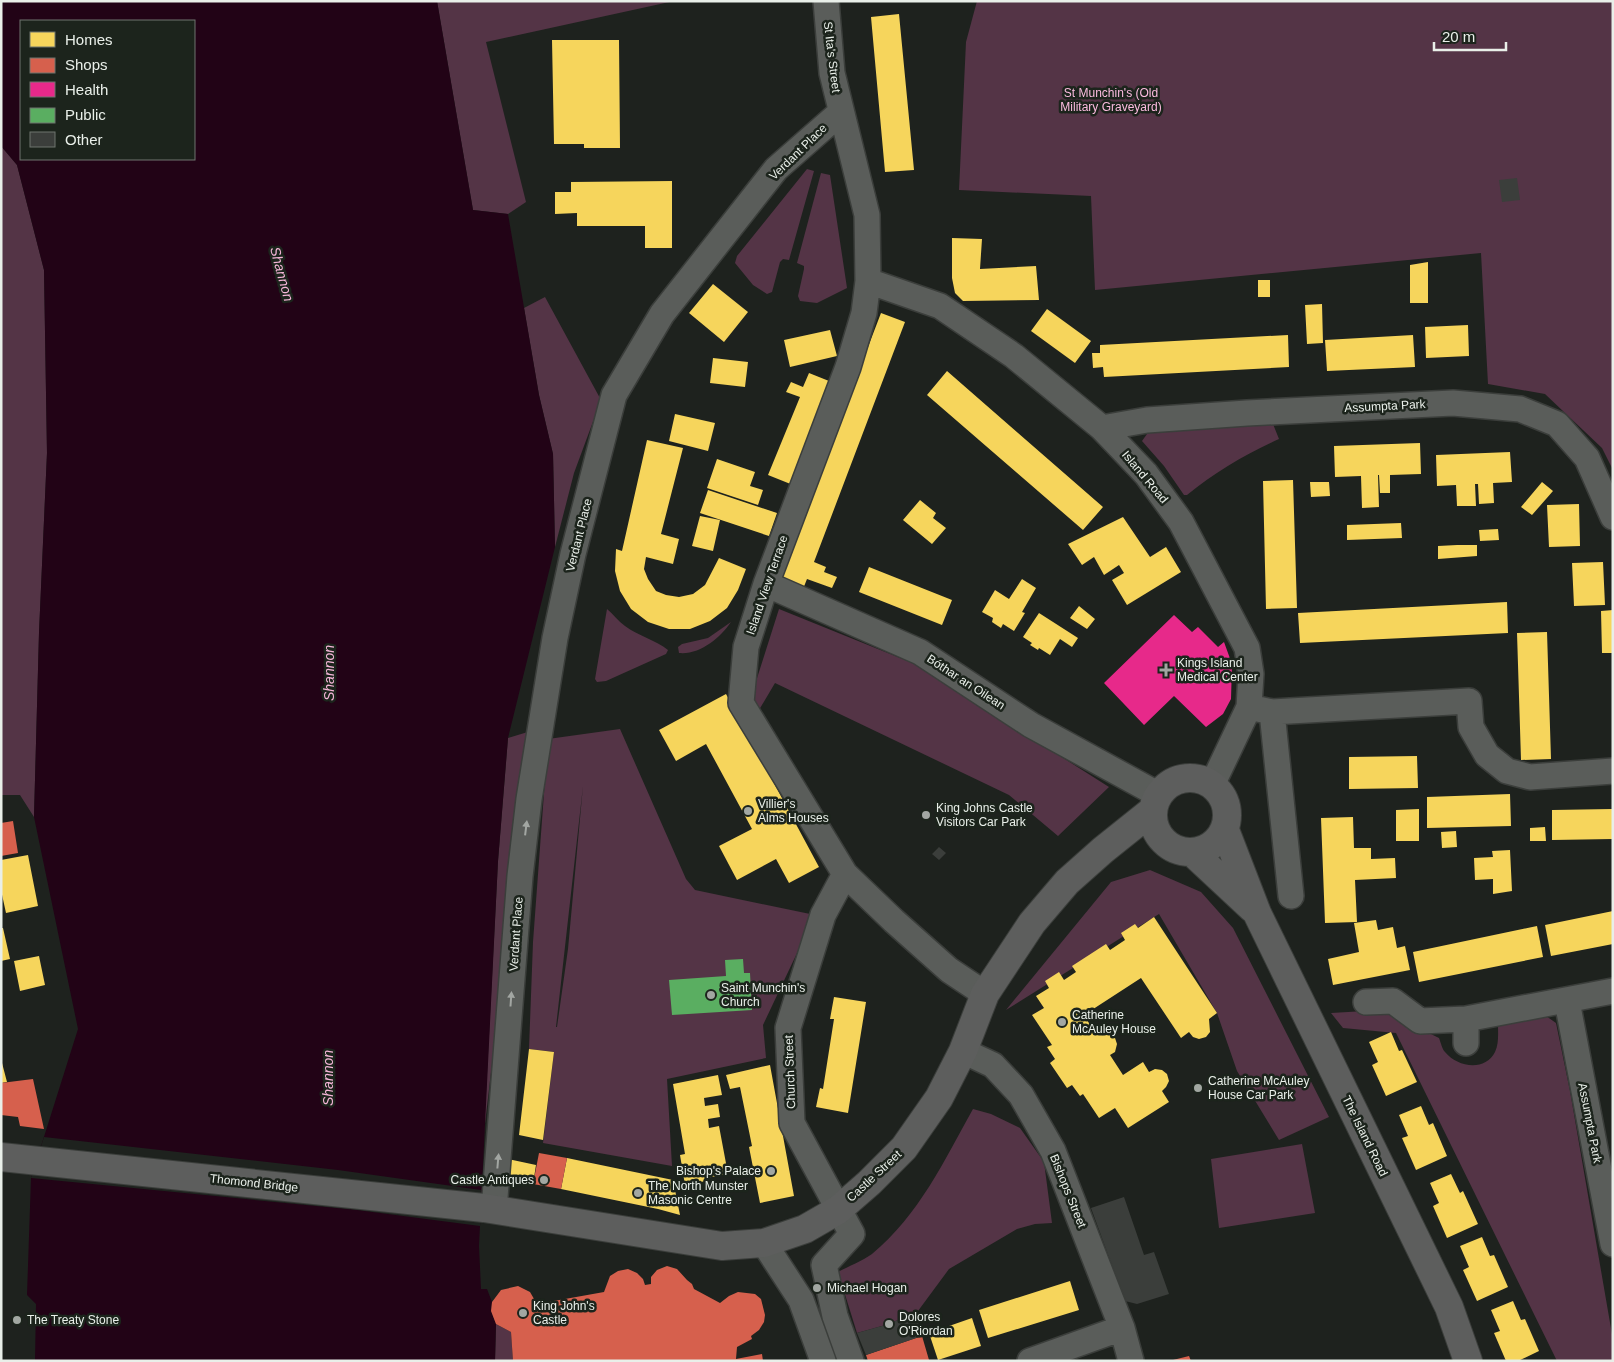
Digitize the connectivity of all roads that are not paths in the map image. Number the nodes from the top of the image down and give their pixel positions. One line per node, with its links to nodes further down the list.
1 (826, 1): 2 (street, St Ita's Street)
2 (841, 112): 3 (street, Verdant Place); 27 (street, Verdant Place, one-way to 2)
3 (868, 280): 4 (street, Island Road); 6 (street, Island View Terrace)
4 (1102, 428): 5 (street, Assumpta Park); 7 (street, Island Road)
5 (1613, 517)
6 (766, 584): 11 (street, Bóthar an Oilean); 16 (street, Island View Terrace)
7 (1249, 707): 8 (street); 10 (street, Island Road)
8 (1272, 712): 9 (street); 17 (street)
9 (1613, 771)
10 (1212, 785): 11 (main road); 12 (main road)
11 (1156, 803): 13 (main road); 14 (main road, Castle Street)
12 (1225, 830): 15 (main road); 18 (main road, The Island Road)
13 (1167, 845): 14 (main road); 15 (main road)
14 (1103, 850): 20 (main road, Castle Street)
15 (1193, 853): 18 (main road)
16 (845, 874): 20 (street, Island View Terrace); 28 (street, Church Street)
17 (1291, 896)
18 (1257, 913): 36 (main road, The Island Road)
19 (1613, 991): 21 (street)
20 (985, 994): 25 (main road, Castle Street)
21 (1567, 1001): 23 (street); 30 (street, Assumpta Park)
22 (1366, 1002): 23 (street)
23 (1466, 1019): 24 (street)
24 (1466, 1043)
25 (963, 1051): 28 (main road, Castle Street); 31 (street, Bishops Street)
26 (8, 1157): 27 (main road, Thomond Bridge)
27 (489, 1209): 29 (main road, Castle Street)
28 (838, 1210): 29 (main road, Castle Street); 33 (street, Church Street)
29 (764, 1243): 32 (street)
30 (1613, 1244)
31 (1122, 1328): 34 (street); 35 (street, Bishops Street)
32 (823, 1361)
33 (850, 1361)
34 (1030, 1361)
35 (1131, 1361)
36 (1468, 1361)

